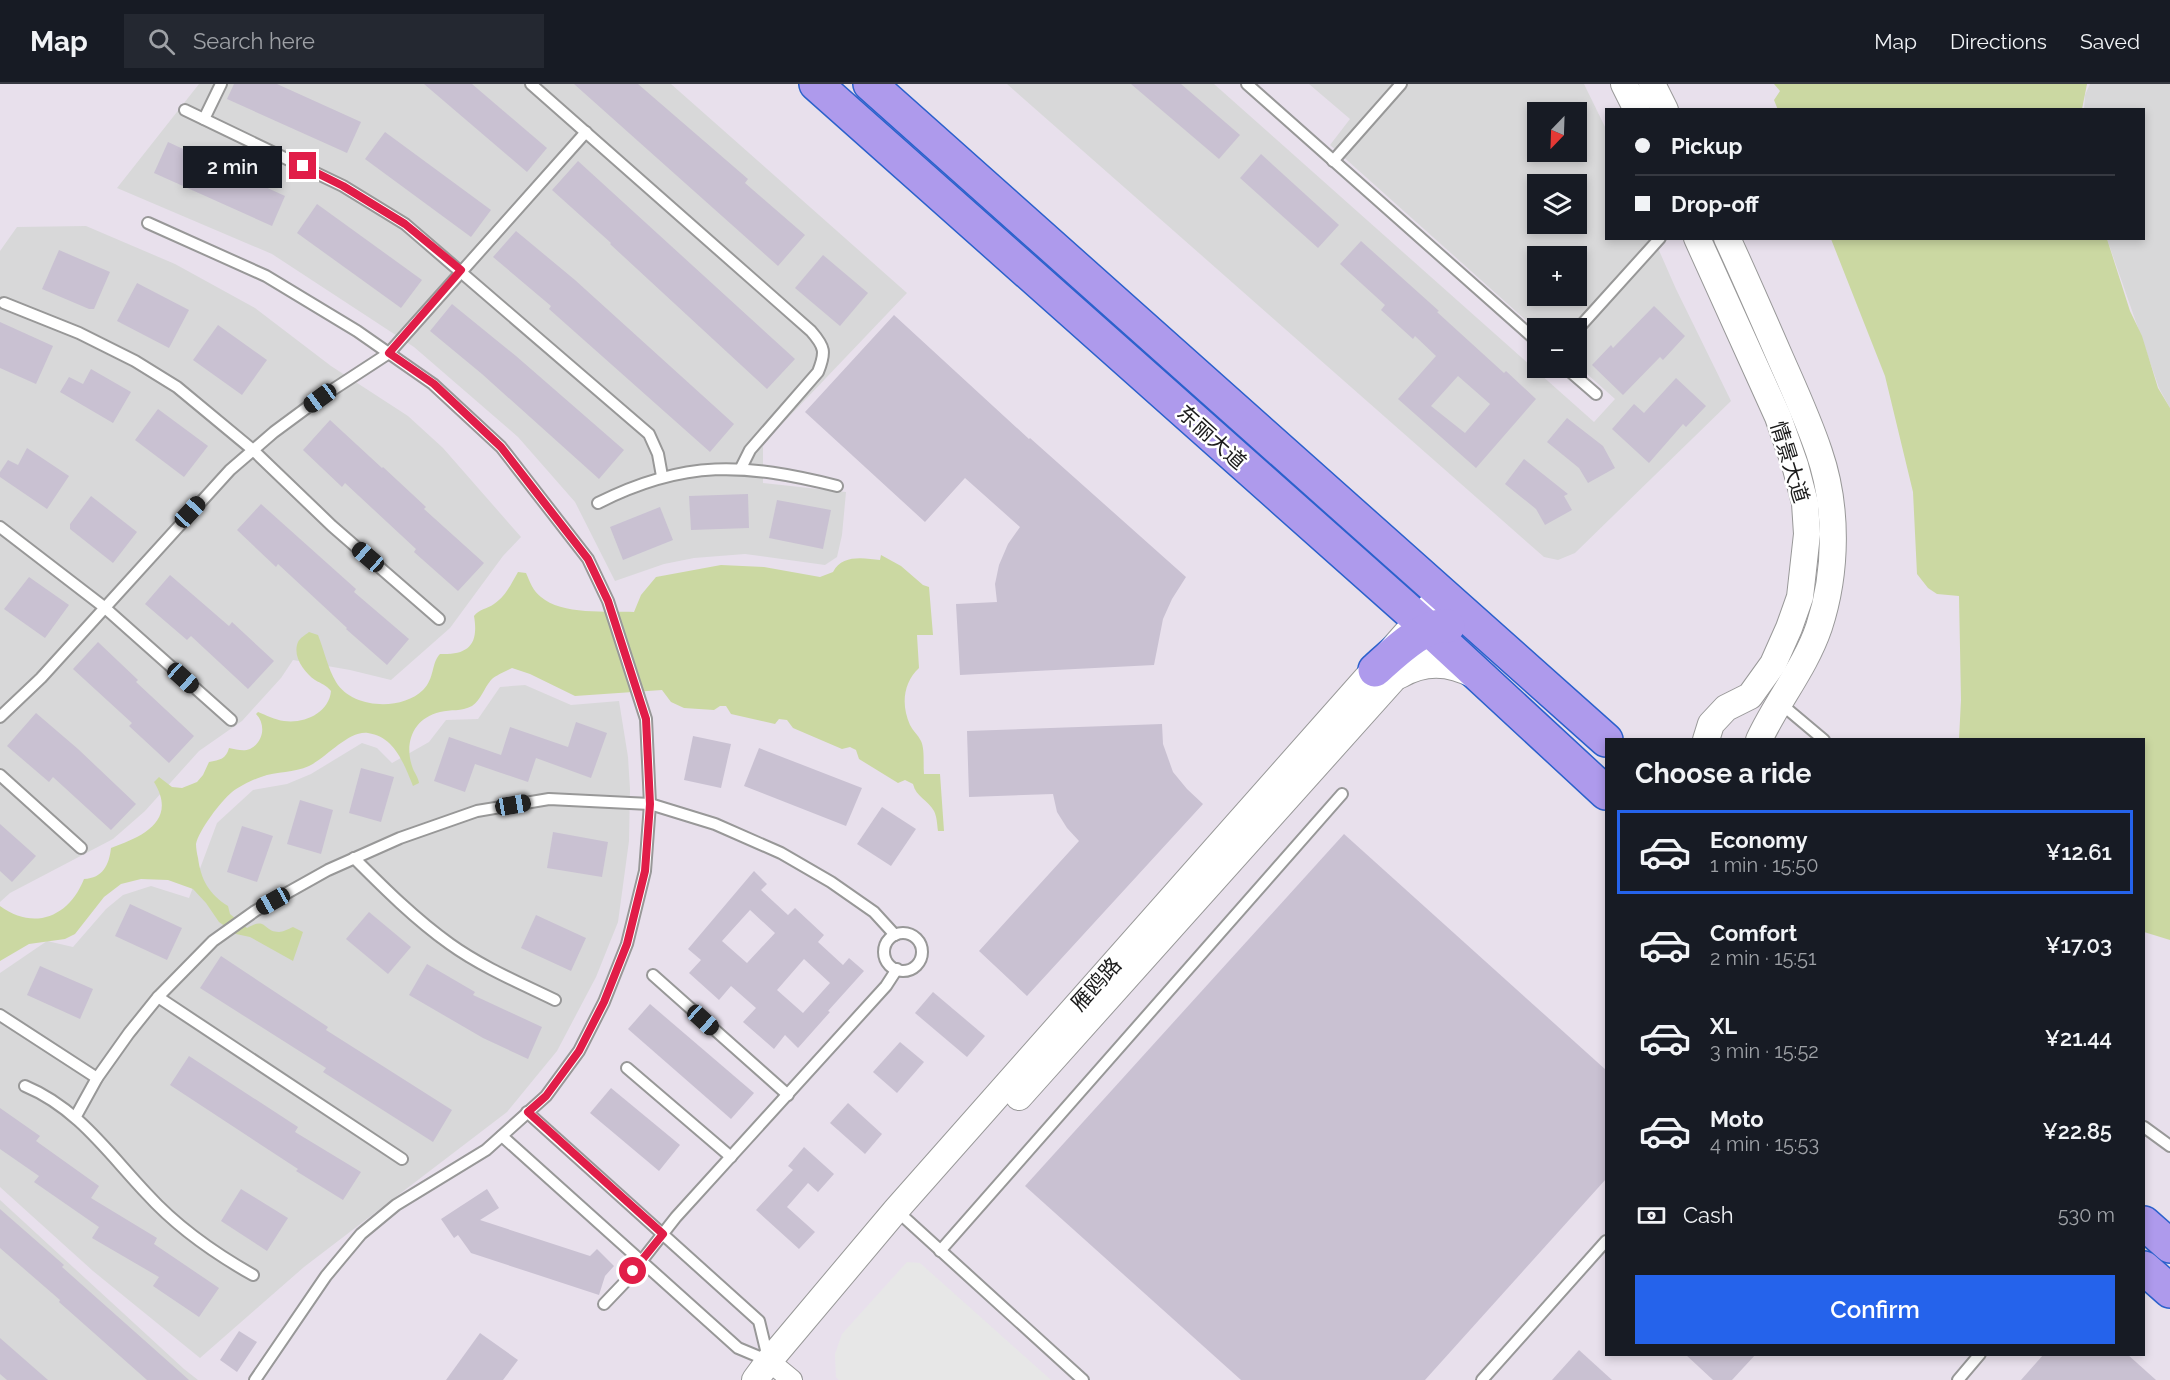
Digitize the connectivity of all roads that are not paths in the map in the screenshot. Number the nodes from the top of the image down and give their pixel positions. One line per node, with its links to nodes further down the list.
1 (221, 84): 12 (lane)
2 (531, 84): 13 (lane)
3 (816, 84): 35 (highway, 东丽大道)
4 (870, 84): 35 (highway, 东丽大道)
5 (1247, 84): 14 (lane)
6 (1401, 84): 14 (lane)
7 (1624, 84): 9 (street)
8 (1652, 84): 10 (street)
9 (1636, 108)
10 (1664, 108)
11 (185, 110): 12 (lane)
12 (204, 119): 19 (lane)
13 (586, 132): 19 (lane); 29 (lane)
14 (1333, 161): 22 (lane)
15 (148, 223): 23 (lane)
16 (1658, 240): 21 (lane)
17 (1698, 240): 27 (street, 情景大道)
18 (1728, 240): 26 (street, 情景大道)
19 (461, 270): 23 (lane); 30 (lane)
20 (4, 303): 28 (lane)
21 (1587, 319)
22 (1527, 332)
23 (389, 353): 28 (lane); 49 (lane)
24 (1578, 378): 25 (lane)
25 (1596, 394)
26 (1811, 433): 27 (street); 39 (street, 情景大道)
27 (1786, 442): 42 (street, 情景大道)
28 (253, 450): 34 (lane); 36 (lane)
29 (741, 468): 30 (lane); 31 (lane)
30 (662, 476): 32 (lane)
31 (837, 486)
32 (598, 503)
33 (0, 526): 34 (lane)
34 (104, 607): 40 (lane); 41 (lane)
35 (1437, 618): 37 (highway); 38 (highway, 东丽大道); 45 (highway)
36 (439, 619)
37 (1382, 676): 38 (street, 雁鸥路); 69 (street, 雁鸥路)
38 (1484, 680): 47 (highway, 东丽大道)
39 (1779, 703): 43 (street, 情景大道); 44 (lane)
40 (0, 717)
41 (231, 720)
42 (1707, 738)
43 (1760, 738)
44 (1822, 738)
45 (1605, 739)
46 (0, 775): 50 (lane)
47 (1605, 792)
48 (1341, 794): 74 (lane)
49 (650, 804): 51 (lane); 52 (lane); 62 (lane)
50 (81, 848)
51 (354, 858): 55 (lane); 56 (lane)
52 (895, 935): 53 (lane); 53 (lane)
53 (897, 969): 61 (lane)
54 (653, 975): 61 (lane)
55 (158, 997): 59 (lane); 68 (lane)
56 (555, 1000)
57 (0, 1015): 59 (lane)
58 (627, 1068): 67 (lane)
59 (97, 1078): 63 (lane)
60 (25, 1086): 63 (lane)
61 (788, 1095): 67 (lane)
62 (528, 1112): 65 (lane); 71 (lane)
63 (76, 1116): 77 (lane)
64 (2145, 1128): 66 (lane)
65 (502, 1136): 75 (lane); 82 (lane)
66 (2170, 1146)
67 (731, 1157): 71 (lane)
68 (402, 1159)
69 (902, 1216): 74 (lane); 81 (street, 雁鸥路)
70 (2145, 1224): 73 (highway)
71 (663, 1234): 75 (lane); 81 (lane)
72 (1605, 1242): 84 (lane)
73 (2170, 1246)
74 (940, 1251): 83 (lane)
75 (641, 1261): 79 (lane); 81 (lane)
76 (2145, 1269): 78 (highway)
77 (253, 1275)
78 (2170, 1291)
79 (604, 1304)
80 (1978, 1356): 85 (lane)
81 (774, 1374)
82 (255, 1380)
83 (1083, 1380)
84 (1482, 1380)
85 (1958, 1380)

